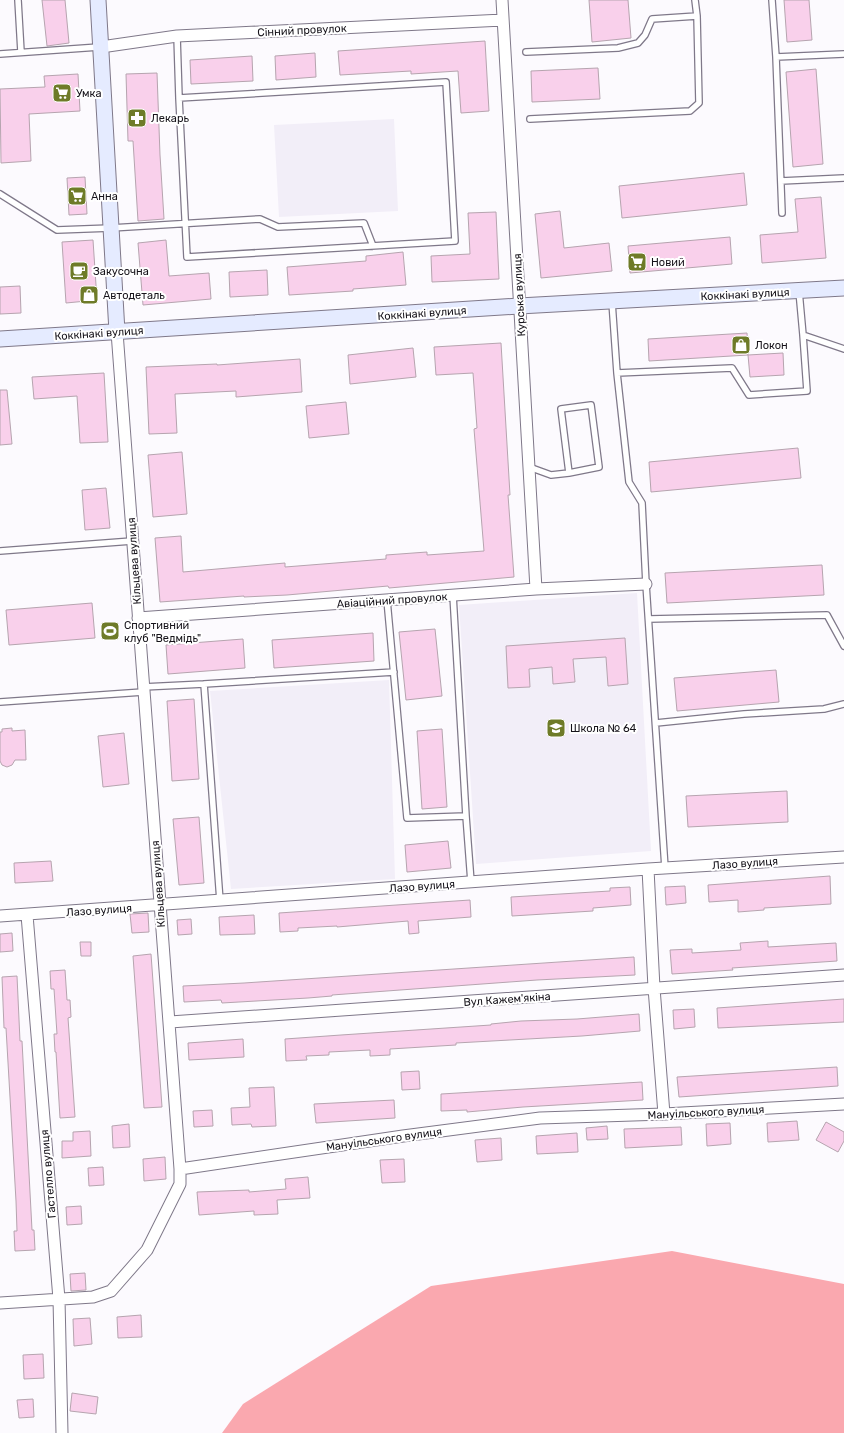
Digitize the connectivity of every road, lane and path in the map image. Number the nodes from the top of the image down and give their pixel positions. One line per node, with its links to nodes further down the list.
1 (18, 0): 10 (lane)
2 (98, 0): 9 (street, Кільцева вулиця)
3 (502, 0): 7 (street, Курська вулиця)
4 (695, 0): 6 (lane)
5 (772, 0): 14 (lane)
6 (697, 16): 11 (lane); 16 (lane)
7 (503, 20): 8 (street, Сінний провулок); 27 (street, Курська вулиця)
8 (177, 36): 9 (street, Сінний провулок); 15 (lane)
9 (101, 47): 10 (lane); 22 (street, Кільцева вулиця)
10 (21, 52): 12 (lane)
11 (526, 52)
12 (0, 54)
13 (844, 54): 14 (lane)
14 (776, 58): 18 (lane)
15 (180, 98): 21 (lane); 23 (lane)
16 (530, 119)
17 (844, 178): 18 (lane)
18 (781, 181): 20 (lane)
19 (0, 194): 22 (lane)
20 (782, 213)
21 (185, 224): 22 (lane); 23 (lane); 23 (lane)
22 (111, 228): 28 (street, Кільцева вулиця)
23 (373, 246)
24 (844, 288): 25 (street, Коккінакі вулиця)
25 (799, 291): 26 (street, Коккінакі вулиця); 29 (lane)
26 (612, 301): 27 (street, Коккінакі вулиця); 32 (lane)
27 (520, 306): 28 (street, Коккінакі вулиця); 33 (street, Курська вулиця)
28 (117, 332): 30 (street, Коккінакі вулиця); 35 (street, Кільцева вулиця)
29 (803, 335): 31 (lane); 32 (lane)
30 (0, 339)
31 (844, 349)
32 (617, 374): 37 (lane)
33 (529, 467): 34 (lane); 38 (street, Курська вулиця)
34 (569, 473): 34 (lane)
35 (132, 541): 36 (lane); 41 (street, Кільцева вулиця)
36 (0, 551)
37 (646, 584): 38 (street, Авіаційний провулок); 42 (lane)
38 (536, 589): 39 (street, Авіаційний провулок)
39 (453, 595): 40 (street, Авіаційний провулок); 50 (lane)
40 (387, 600): 41 (street, Авіаційний провулок); 44 (lane)
41 (138, 618): 46 (street, Кільцева вулиця)
42 (649, 619): 43 (lane); 49 (lane)
43 (844, 646)
44 (394, 672): 45 (lane); 50 (lane)
45 (204, 684): 46 (lane); 55 (lane)
46 (143, 689): 47 (lane); 56 (street, Кільцева вулиця)
47 (0, 702)
48 (844, 704): 49 (lane)
49 (656, 722): 52 (lane)
50 (466, 816): 54 (lane)
51 (844, 857): 52 (street, Лазо вулиця)
52 (665, 869): 53 (street, Лазо вулиця)
53 (648, 870): 54 (street, Лазо вулиця); 60 (street)
54 (471, 882): 55 (street, Лазо вулиця)
55 (220, 901): 56 (street, Лазо вулиця)
56 (159, 906): 57 (street, Лазо вулиця); 61 (street, Кільцева вулиця)
57 (27, 915): 58 (street, Лазо вулиця); 65 (street, Гастелло вулиця)
58 (0, 916)
59 (844, 975): 60 (street, Вул Кажем'якіна)
60 (654, 988): 61 (street, Вул Кажем'якіна); 63 (street)
61 (170, 1022): 64 (street, Кільцева вулиця)
62 (844, 1104): 63 (street, Мануільського вулиця)
63 (664, 1114): 64 (street, Мануільського вулиця)
64 (180, 1169): 65 (street)
65 (59, 1299): 66 (street); 67 (street, Гастелло вулиця)
66 (0, 1303)
67 (62, 1433)

